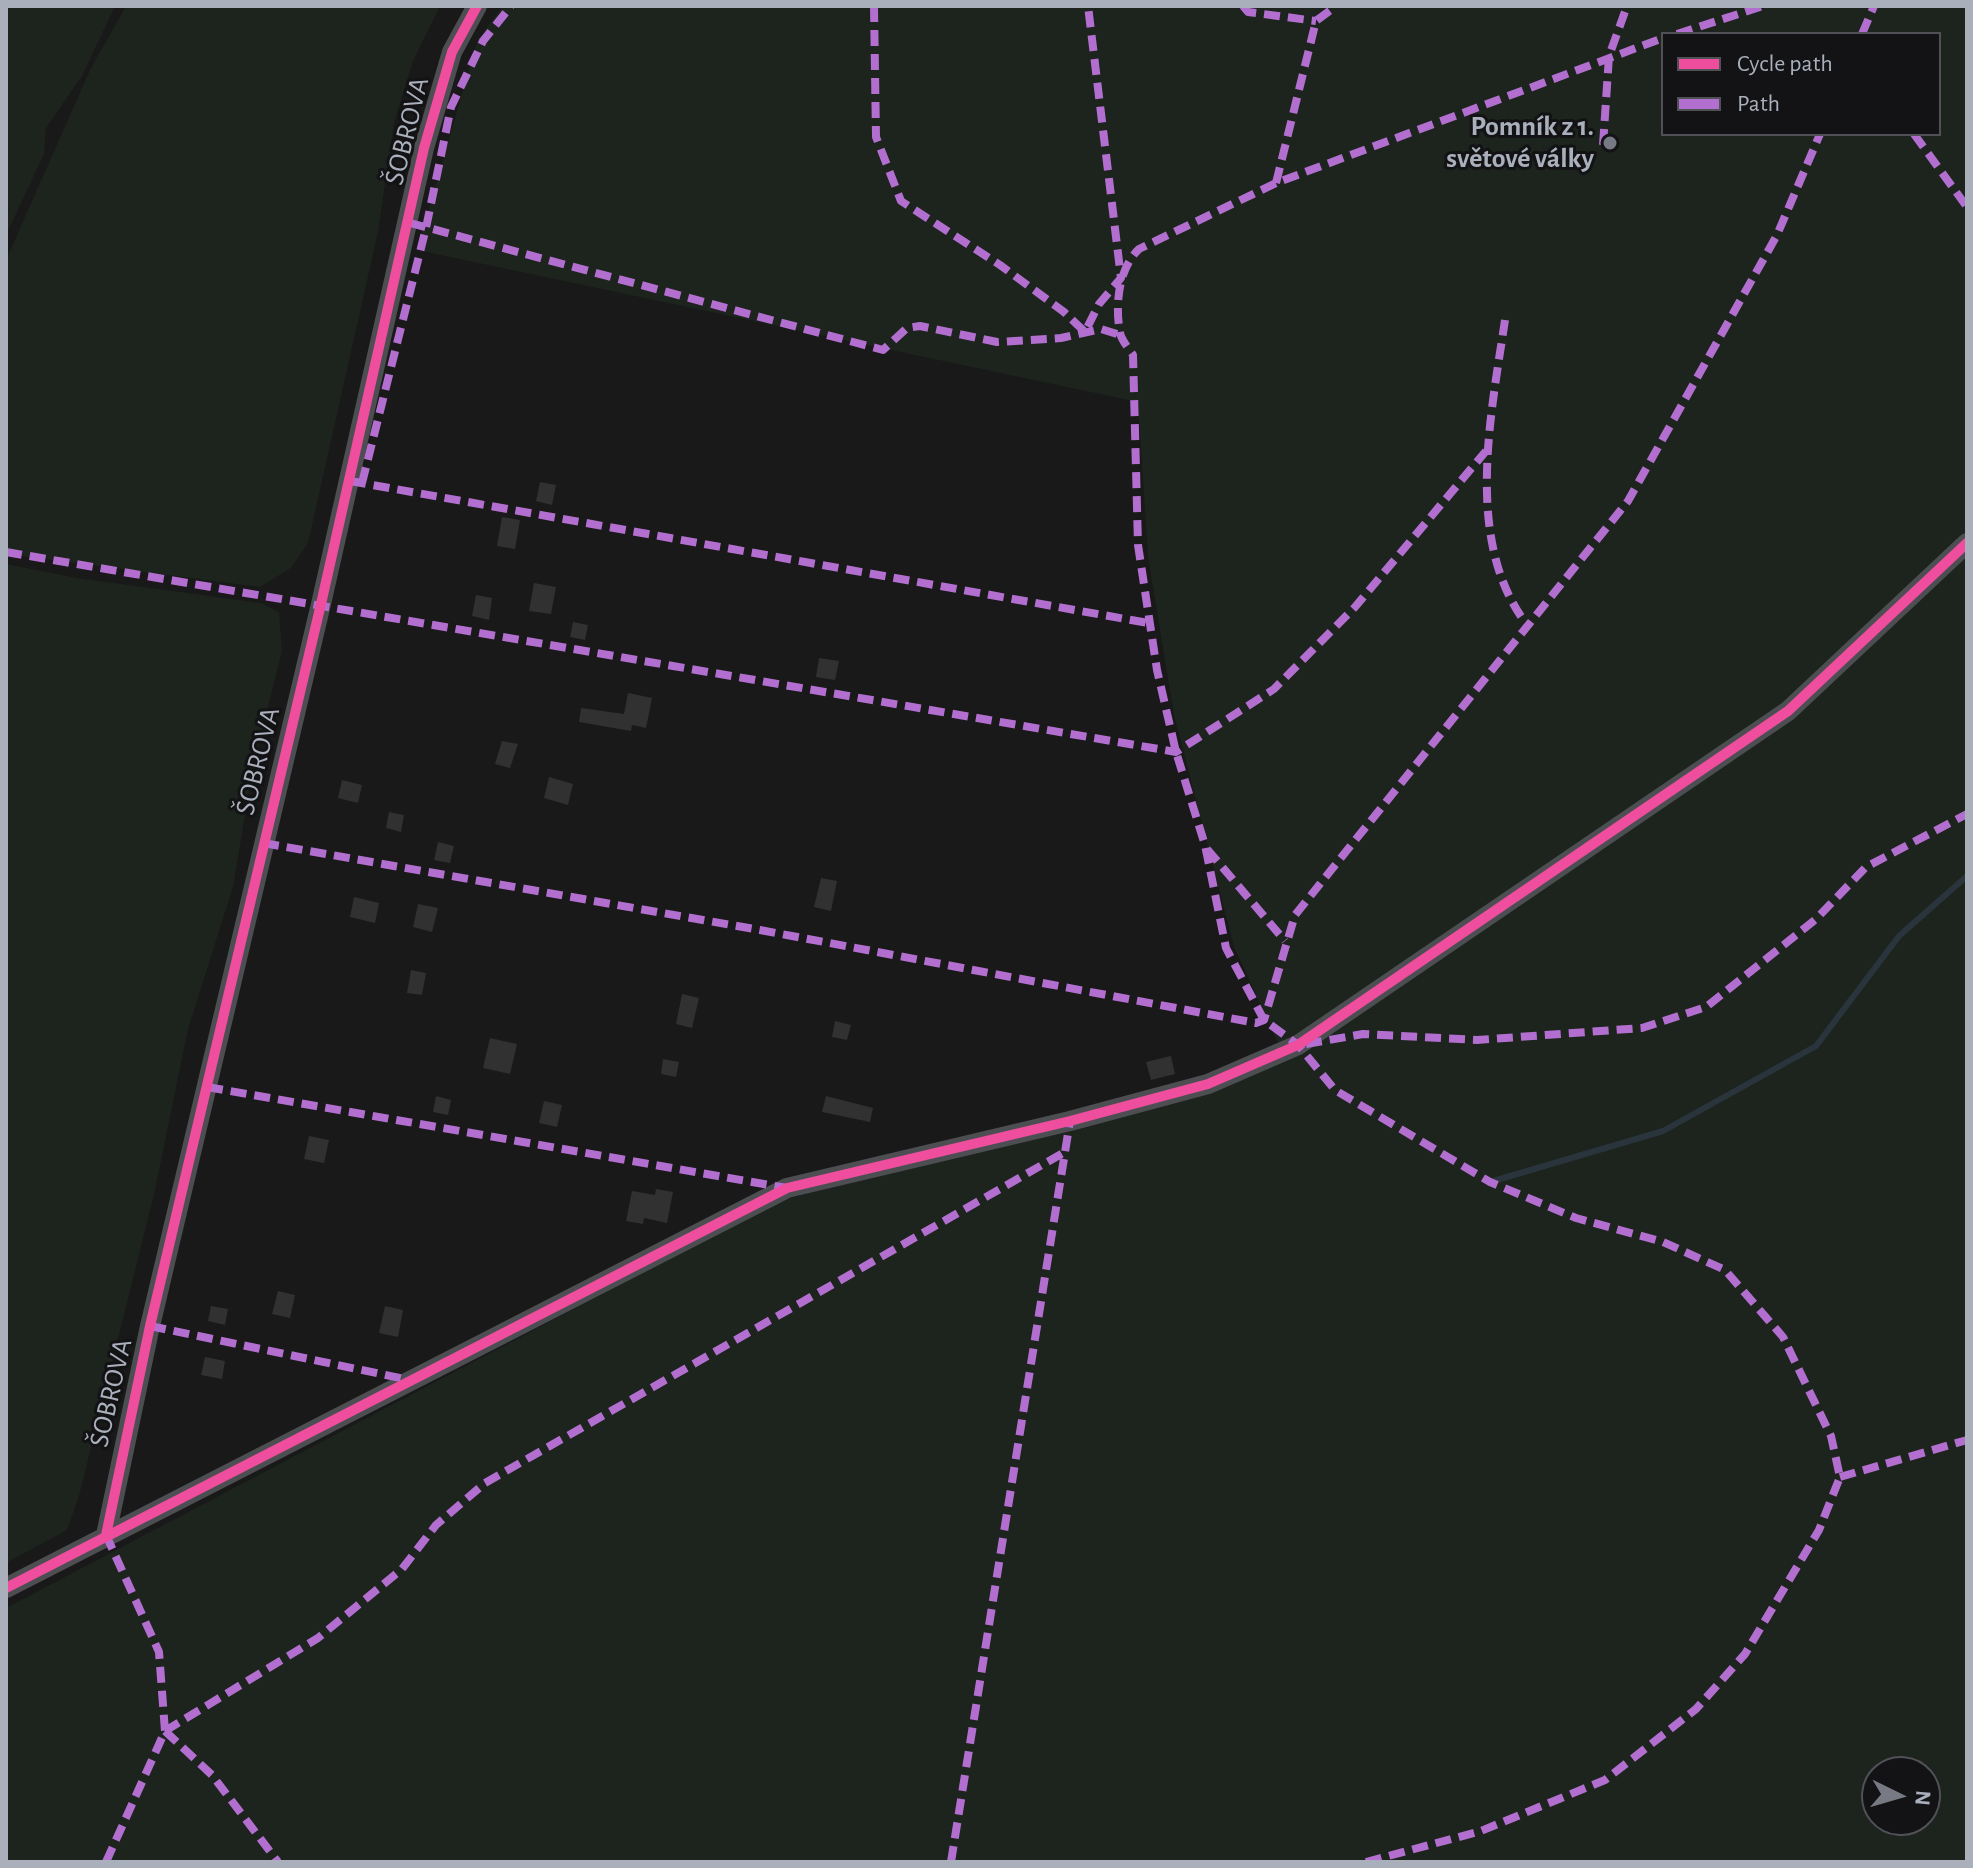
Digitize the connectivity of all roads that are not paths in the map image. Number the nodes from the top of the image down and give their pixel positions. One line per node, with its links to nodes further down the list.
1 (477, 6): 3 (street, ŠOBROVA)
2 (1967, 543): 3 (street)
3 (106, 1535): 4 (street)
4 (6, 1588)

